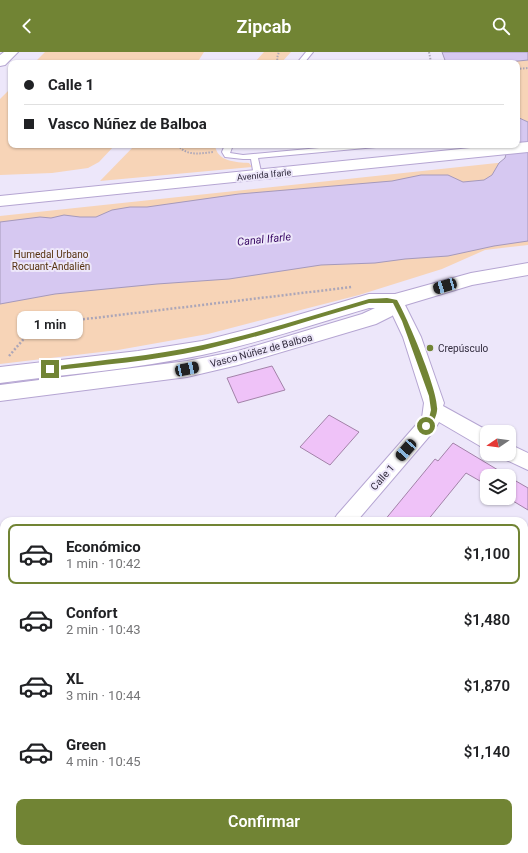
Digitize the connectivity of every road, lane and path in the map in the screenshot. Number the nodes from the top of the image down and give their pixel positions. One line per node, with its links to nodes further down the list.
1 (12, 52): 4 (street)
2 (310, 52): 3 (lane)
3 (303, 60)
4 (0, 62)
5 (179, 148): 6 (path)
6 (228, 148): 10 (lane)
7 (346, 148): 10 (lane)
8 (518, 148): 9 (street, Avenida Ifarle)
9 (478, 149): 11 (street, Avenida Ifarle)
10 (254, 157): 11 (lane)
11 (258, 176): 12 (street, Avenida Ifarle)
12 (0, 202)
13 (528, 269): 15 (street, Vasco Núñez de Balboa)
14 (358, 286): 16 (path)
15 (395, 302): 16 (street, Vasco Núñez de Balboa); 17 (street, Vasco Núñez de Balboa); 18 (street)
16 (2, 368)
17 (0, 393)
18 (434, 410): 19 (street); 22 (street, Calle 1)
19 (480, 436)
20 (516, 456): 21 (street)
21 (528, 462)
22 (347, 517)

